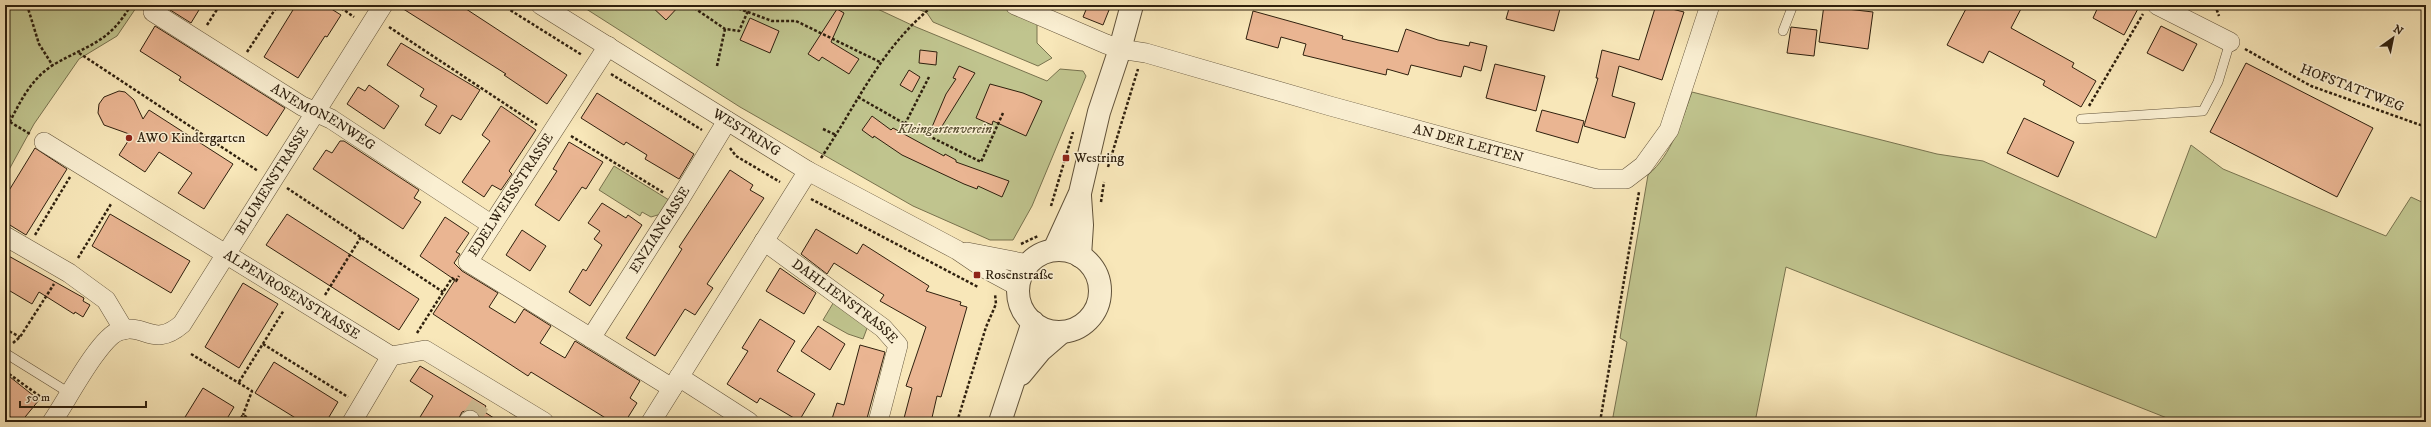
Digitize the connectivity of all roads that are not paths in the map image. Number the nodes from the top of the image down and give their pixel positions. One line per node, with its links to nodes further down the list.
1 (541, 5): 11 (street, WESTRING)
2 (1015, 5): 12 (street, AN DER LEITEN)
3 (1132, 5): 12 (street)
4 (1710, 5): 12 (street, AN DER LEITEN)
5 (1793, 5): 9 (lane)
6 (2151, 8): 10 (street)
7 (379, 11): 13 (street, BLUMENSTRASSE)
8 (153, 12): 13 (street, ANEMONENWEG)
9 (1783, 31)
10 (2230, 42): 14 (lane)
11 (608, 46): 15 (street, WESTRING); 19 (street, EDELWEISSSTRASSE)
12 (1120, 49): 18 (street)
13 (316, 113): 19 (street, ANEMONENWEG); 23 (street, BLUMENSTRASSE)
14 (2081, 119)
15 (727, 121): 17 (street, WESTRING); 31 (street, ENZIANGASSE)
16 (44, 142): 23 (street, ALPENROSENSTRASSE)
17 (808, 171): 21 (street); 26 (street, WESTRING)
18 (1080, 193): 22 (street); 24 (street)
19 (492, 225): 31 (street, EDELWEISSSTRASSE)
20 (5, 236): 29 (street)
21 (764, 241): 35 (street); 42 (street, DAHLIENSTRASSE)
22 (1048, 242): 24 (street); 25 (street)
23 (226, 254): 29 (street, BLUMENSTRASSE); 33 (street, ALPENROSENSTRASSE)
24 (1080, 256): 30 (street)
25 (1028, 264): 26 (street, WESTRING); 27 (street)
26 (998, 276): 27 (street, WESTRING)
27 (1019, 287): 28 (street)
28 (1033, 322): 30 (street); 34 (street)
29 (124, 330): 36 (street)
30 (1062, 332): 34 (street)
31 (591, 338): 35 (street, EDELWEISSSTRASSE)
32 (8, 349): 36 (lane)
33 (397, 355): 38 (street); 39 (street)
34 (1014, 382): 43 (street)
35 (675, 383): 40 (street); 41 (street, EDELWEISSSTRASSE)
36 (71, 394): 37 (street)
37 (62, 419)
38 (352, 422)
39 (544, 422)
40 (651, 422)
41 (749, 422)
42 (878, 422)
43 (1000, 422)

